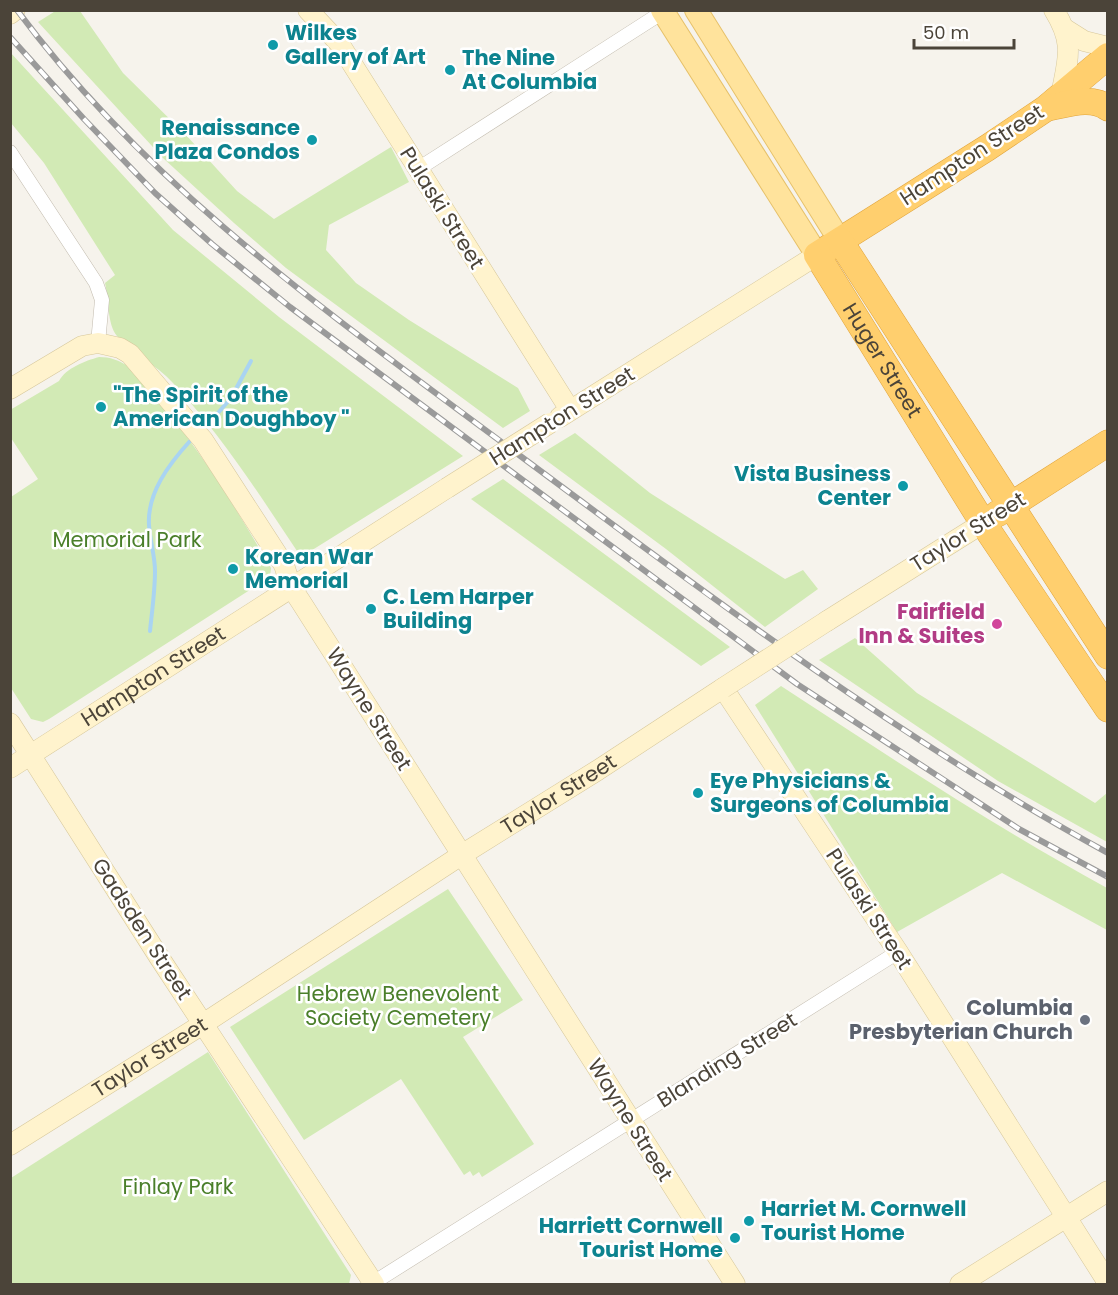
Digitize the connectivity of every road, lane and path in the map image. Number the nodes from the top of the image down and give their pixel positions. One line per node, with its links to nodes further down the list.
1 (15, 10): 6 (street)
2 (308, 10): 13 (street, Pulaski Street)
3 (696, 10): 14 (main road, Huger Street)
4 (1054, 10): 7 (street)
5 (663, 11): 13 (street); 15 (main road, Huger Street)
6 (10, 14)
7 (1065, 29): 8 (street); 10 (street)
8 (1107, 47)
9 (1107, 56): 10 (highway, Hampton Street)
10 (1053, 102): 11 (highway); 14 (highway, Hampton Street)
11 (1107, 108)
12 (10, 152): 16 (street)
13 (418, 169): 18 (street, Pulaski Street)
14 (840, 241): 15 (highway, Hampton Street); 20 (highway, Huger Street)
15 (817, 255): 18 (street, Hampton Street); 21 (highway, Huger Street)
16 (98, 343): 17 (street); 22 (street, Wayne Street)
17 (10, 389)
18 (570, 410): 22 (street, Hampton Street, bridge)
19 (1107, 443): 20 (highway, Taylor Street)
20 (1010, 506): 21 (highway, Taylor Street); 23 (highway, Huger Street)
21 (983, 523): 24 (street, Taylor Street, bridge); 25 (highway, Huger Street)
22 (291, 587): 27 (street, Hampton Street); 29 (street, Wayne Street)
23 (1107, 656)
24 (723, 688): 29 (street, Taylor Street); 30 (street, Pulaski Street)
25 (1107, 709)
26 (10, 723): 27 (street, Gadsden Street)
27 (30, 755): 28 (street, Hampton Street); 31 (street, Gadsden Street)
28 (10, 768)
29 (463, 854): 31 (street, Taylor Street); 32 (street, Wayne Street)
30 (898, 952): 32 (street, Blanding Street); 35 (street, Pulaski Street)
31 (203, 1024): 33 (street, Taylor Street); 37 (street, Gadsden Street)
32 (630, 1120): 37 (street, Blanding Street); 38 (street, Wayne Street)
33 (10, 1145)
34 (1107, 1191): 35 (street)
35 (1065, 1218): 36 (street, Pulaski Street); 39 (street)
36 (1107, 1283)
37 (373, 1284)
38 (735, 1284)
39 (960, 1284)

